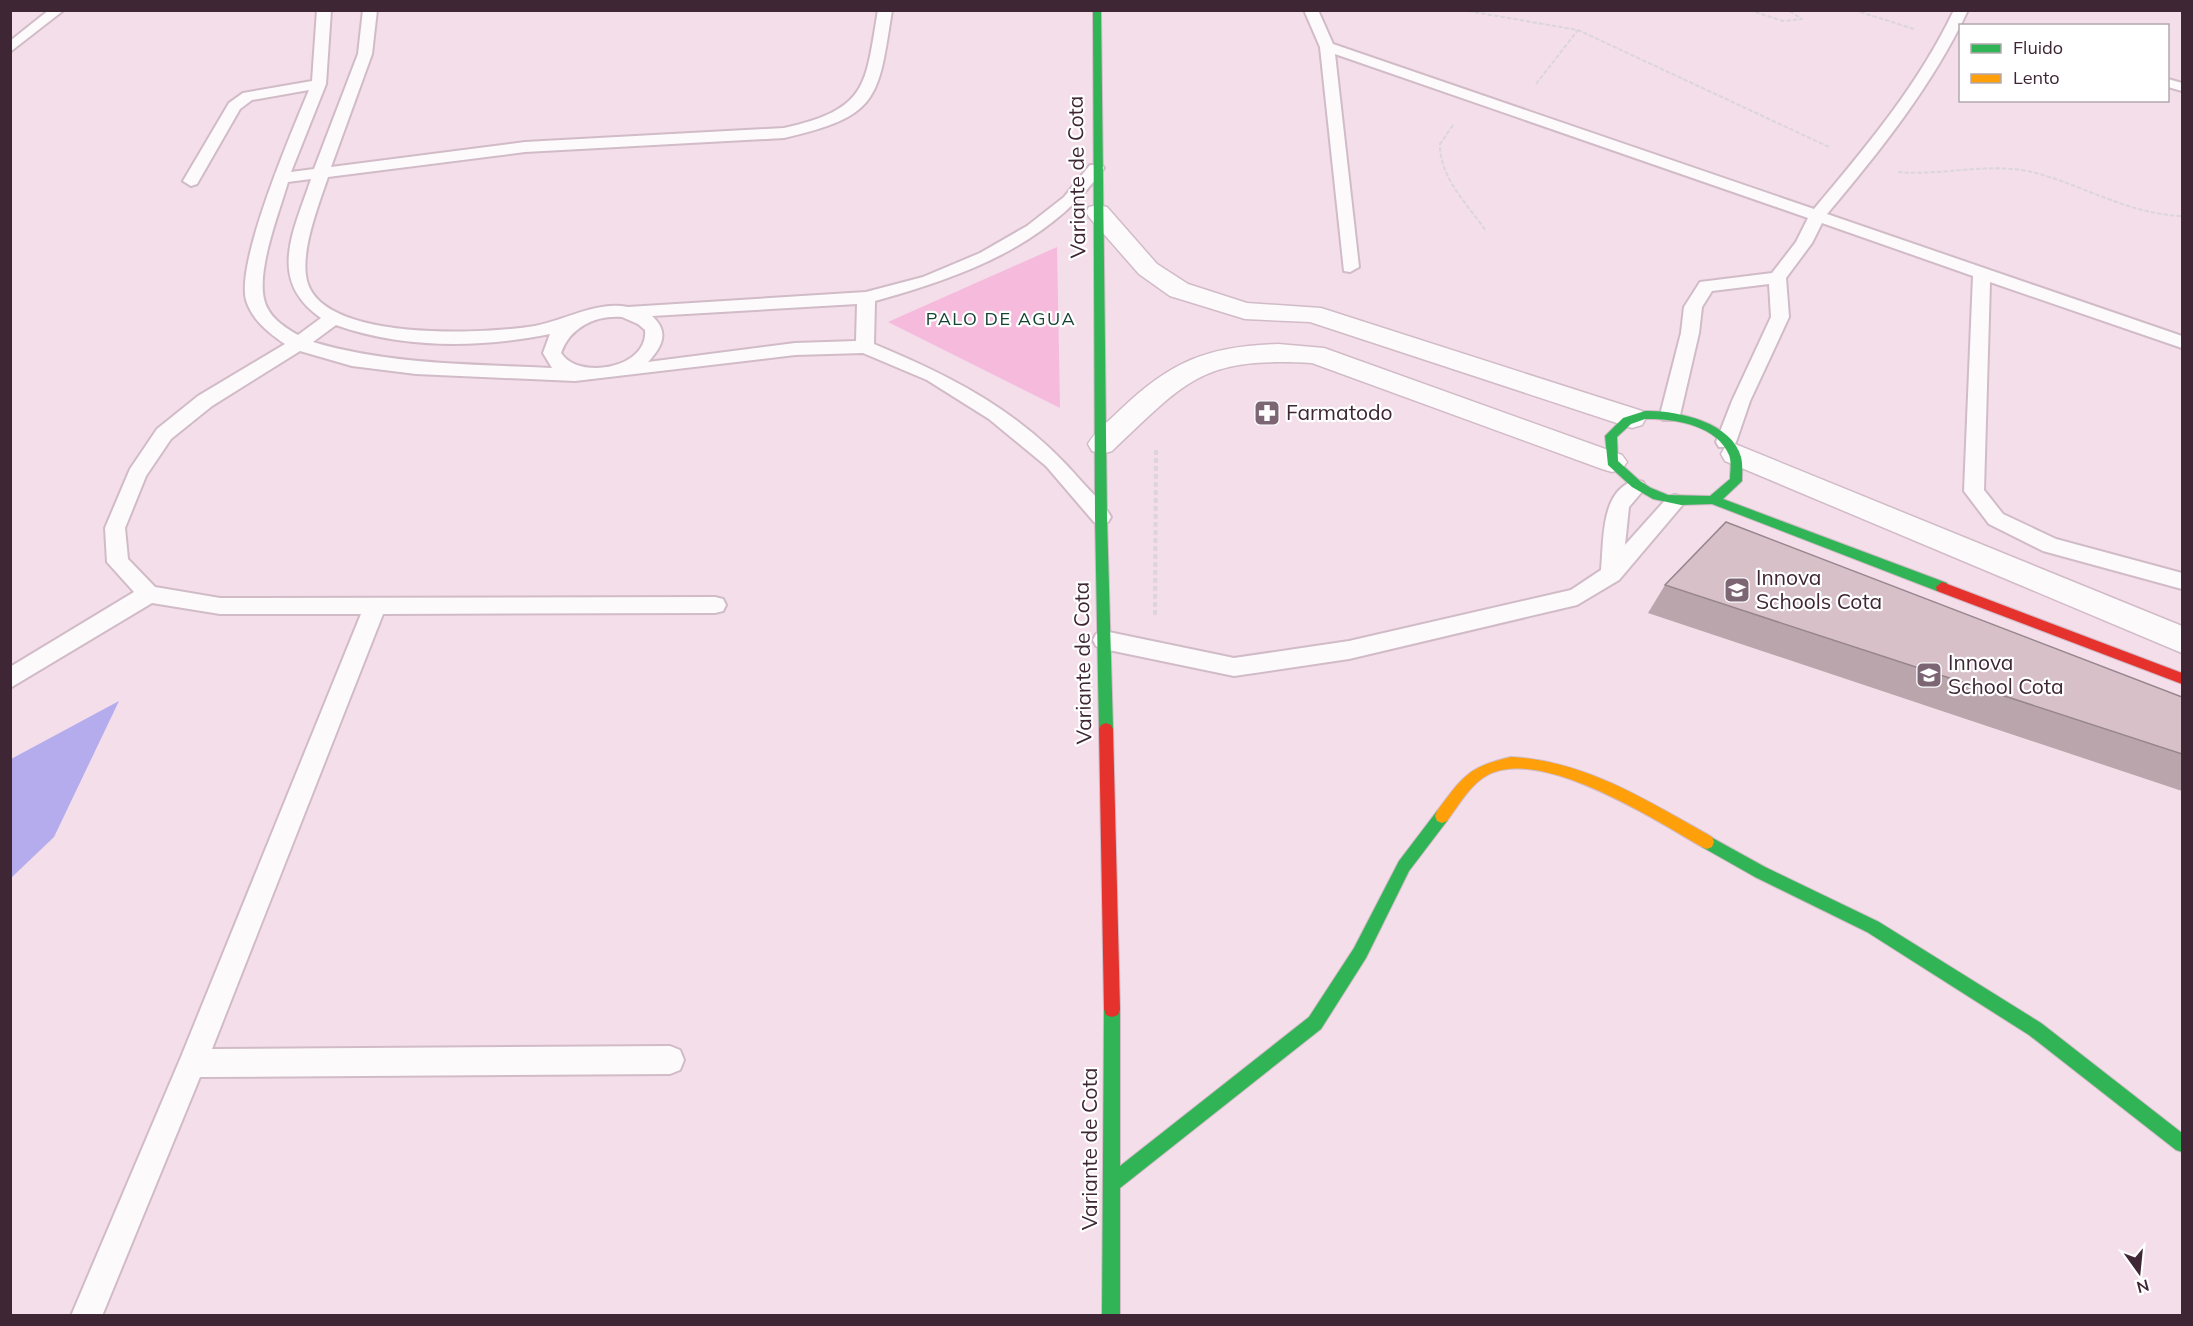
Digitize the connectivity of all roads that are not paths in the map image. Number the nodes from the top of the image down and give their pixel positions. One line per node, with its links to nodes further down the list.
1 (58, 10): 9 (lane)
2 (324, 10): 10 (lane)
3 (370, 10): 12 (lane)
4 (885, 10): 12 (lane)
5 (1097, 10): 11 (street, Variante de Cota)
6 (1311, 10): 8 (lane)
7 (1961, 10): 16 (lane)
8 (1327, 47): 16 (lane); 17 (lane)
9 (10, 48)
10 (319, 84): 13 (lane); 14 (lane)
11 (1096, 168): 15 (street, Variante de Cota); 20 (lane)
12 (320, 173): 13 (lane); 22 (lane)
13 (281, 178): 25 (lane)
14 (191, 181)
15 (1098, 212): 30 (street); 31 (street, Variante de Cota)
16 (1817, 216): 18 (lane); 19 (lane)
17 (1350, 267)
18 (1982, 272): 24 (lane); 39 (lane)
19 (1777, 278): 29 (lane); 32 (lane)
20 (866, 298): 21 (lane); 26 (lane)
21 (631, 312): 23 (lane); 27 (lane)
22 (334, 318): 23 (lane); 25 (lane)
23 (578, 320): 28 (lane)
24 (2182, 342)
25 (298, 344): 28 (lane); 40 (lane)
26 (865, 347): 27 (lane); 37 (lane)
27 (615, 372): 28 (lane)
28 (591, 376)
29 (1670, 415): 30 (street); 32 (street)
30 (1632, 418): 33 (street)
31 (1102, 444): 33 (street); 37 (street, Variante de Cota)
32 (1730, 448): 35 (street); 44 (street)
33 (1612, 462): 34 (street)
34 (1636, 487): 36 (street); 38 (lane)
35 (1713, 500): 36 (street); 45 (street)
36 (1675, 502): 38 (lane)
37 (1101, 517): 43 (street, Variante de Cota)
38 (1611, 574): 43 (lane)
39 (2182, 581)
40 (149, 594): 42 (lane); 46 (lane)
41 (715, 605): 42 (lane)
42 (375, 607): 48 (lane)
43 (1104, 640): 50 (street, Variante de Cota)
44 (2182, 640)
45 (2182, 679)
46 (10, 680)
47 (670, 1060): 48 (lane)
48 (192, 1063): 51 (lane)
49 (2182, 1144): 50 (street)
50 (1111, 1184): 52 (street, Variante de Cota)
51 (86, 1316)
52 (1111, 1316)

